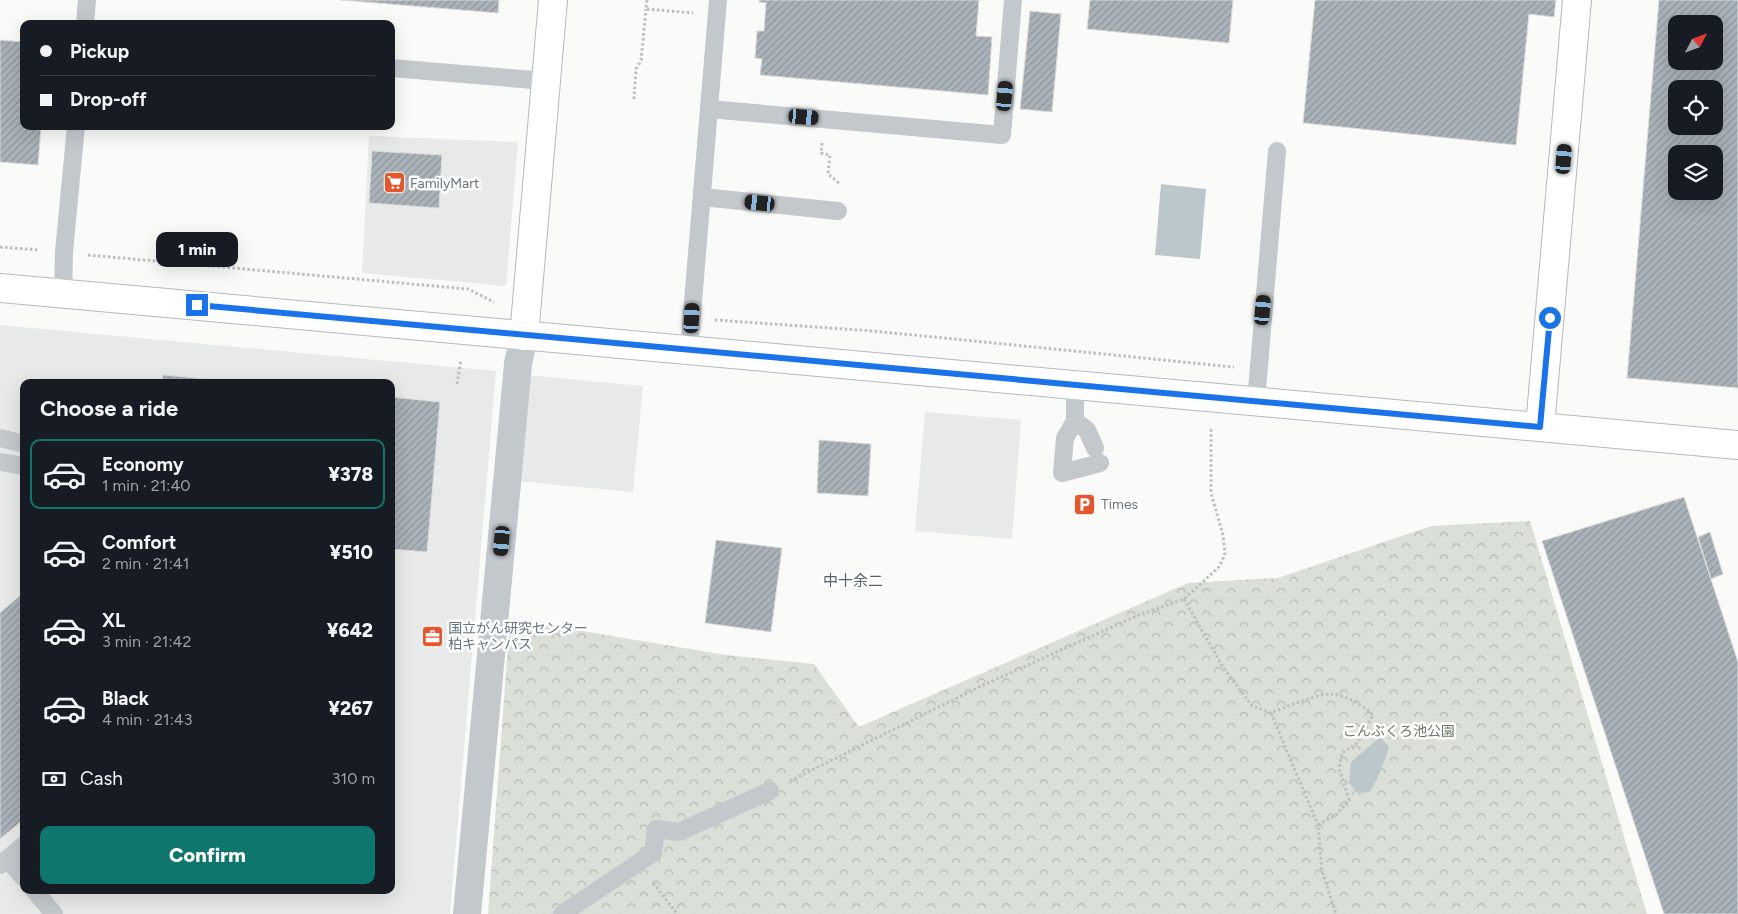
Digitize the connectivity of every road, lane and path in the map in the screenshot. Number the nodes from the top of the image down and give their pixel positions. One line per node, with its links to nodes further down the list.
1 (87, 0): 8 (lane)
2 (553, 0): 10 (street)
3 (647, 0): 7 (path)
4 (1013, 0): 12 (lane)
5 (1578, 0): 34 (street)
6 (717, 8): 7 (path); 12 (lane)
7 (646, 9): 11 (path)
8 (85, 20)
9 (395, 68): 10 (lane)
10 (545, 81): 25 (street)
11 (634, 99)
12 (709, 109): 17 (lane)
13 (76, 130): 20 (lane)
14 (822, 145): 16 (path)
15 (1277, 151): 28 (lane)
16 (840, 184)
17 (702, 197): 18 (lane); 24 (lane)
18 (838, 211)
19 (0, 247): 20 (path)
20 (64, 252): 22 (lane); 23 (path)
21 (0, 288): 22 (street)
22 (63, 294): 25 (street)
23 (495, 302)
24 (692, 318): 26 (lane); 28 (path)
25 (524, 336): 26 (street); 50 (street)
26 (689, 350): 30 (street)
27 (462, 358): 29 (path)
28 (1258, 369): 31 (lane)
29 (458, 384)
30 (1075, 385): 31 (street); 32 (lane)
31 (1256, 402): 34 (street)
32 (1075, 421): 32 (lane)
33 (1211, 425): 40 (path)
34 (1540, 427): 37 (street)
35 (0, 438): 36 (lane)
36 (20, 443)
37 (1738, 445)
38 (0, 462): 39 (lane)
39 (20, 465)
40 (1184, 599): 41 (path); 42 (path)
41 (1271, 713): 43 (path); 43 (path)
42 (770, 791): 46 (lane)
43 (1318, 825): 53 (path)
44 (20, 849): 45 (lane)
45 (4, 862): 47 (lane)
46 (638, 862): 51 (lane); 52 (path)
47 (20, 875)
48 (37, 894): 49 (lane)
49 (54, 914)
50 (467, 914)
51 (562, 914)
52 (676, 914)
53 (1336, 914)

